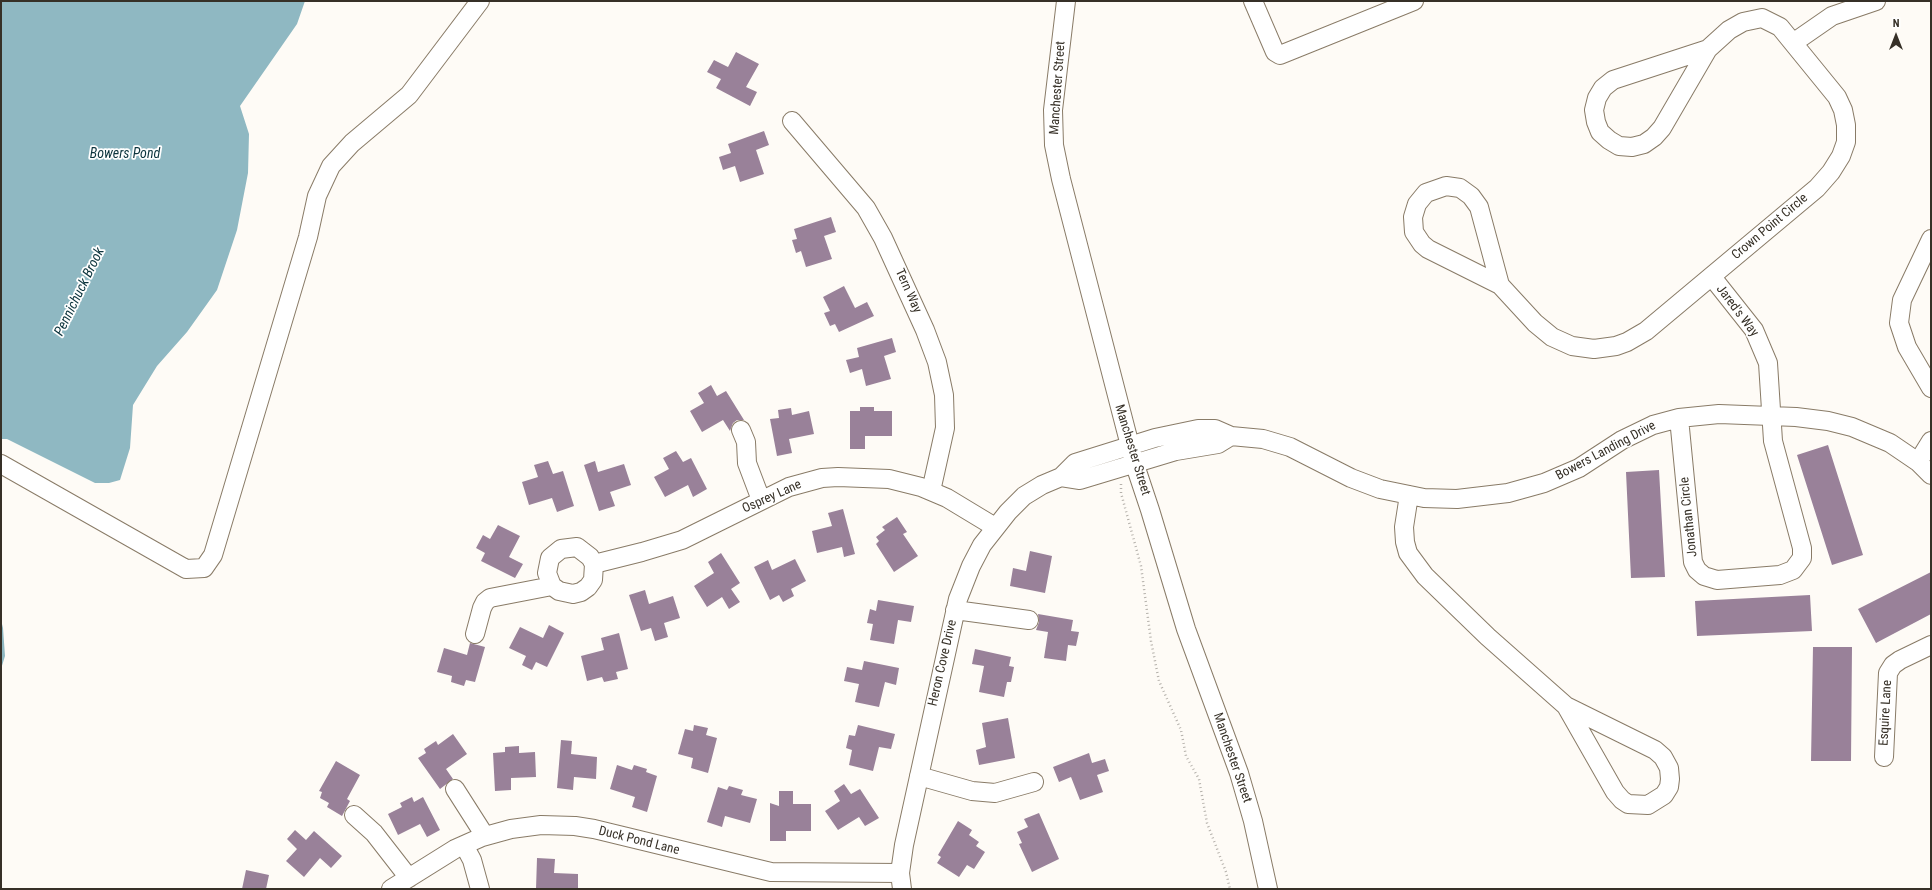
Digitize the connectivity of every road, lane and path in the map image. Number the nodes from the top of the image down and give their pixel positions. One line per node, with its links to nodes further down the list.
1 (480, 1): 21 (street)
2 (1066, 1): 19 (street, Manchester Street)
3 (1253, 1): 4 (street)
4 (1414, 1)
5 (1876, 1): 6 (street)
6 (1835, 9): 7 (street)
7 (1793, 42): 8 (street, Crown Point Circle); 11 (street, Crown Point Circle)
8 (1708, 49): 8 (street, Crown Point Circle)
9 (792, 121): 26 (street, Tern Way)
10 (1931, 239): 13 (street)
11 (1712, 277): 12 (street, Crown Point Circle); 14 (street, Jared's Way)
12 (1500, 285): 12 (street, Crown Point Circle)
13 (1931, 388)
14 (1771, 416): 15 (street, Bowers Landing Drive); 15 (street, Jonathan Circle); 20 (street, Bowers Landing Drive)
15 (1679, 418): 27 (street, Bowers Landing Drive)
16 (741, 430): 28 (street)
17 (1231, 436): 19 (street, Bowers Landing Drive); 22 (street); 27 (street, Bowers Landing Drive)
18 (1931, 441): 20 (street)
19 (1129, 445): 22 (street, Manchester Street); 24 (street, Heron Cove Drive)
20 (1918, 462): 23 (street, Bowers Landing Drive)
21 (1, 464)
22 (1135, 464): 24 (street); 49 (street, Manchester Street)
23 (1931, 475)
24 (1061, 477): 29 (street, Heron Cove Drive)
25 (1122, 480): 48 (path)
26 (931, 491): 28 (street, Osprey Lane); 29 (street, Osprey Lane)
27 (1409, 495): 36 (street)
28 (761, 500): 30 (street, Osprey Lane)
29 (995, 527): 32 (street, Heron Cove Drive)
30 (594, 564): 31 (street); 31 (street)
31 (552, 586): 34 (street)
32 (955, 610): 33 (street); 38 (street, Heron Cove Drive)
33 (1029, 620)
34 (475, 634)
35 (1931, 645): 37 (street, Esquire Lane)
36 (1566, 706): 36 (street)
37 (1884, 756)
38 (918, 776): 39 (street); 45 (street, Heron Cove Drive)
39 (1034, 782)
40 (454, 789): 42 (street)
41 (354, 815): 44 (street)
42 (485, 836): 43 (street, Duck Pond Lane); 45 (street, Duck Pond Lane)
43 (464, 845): 44 (street, Duck Pond Lane); 47 (street)
44 (409, 878): 46 (street, Duck Pond Lane)
45 (901, 881)
46 (391, 889)
47 (480, 889)
48 (1230, 889)
49 (1268, 889)

